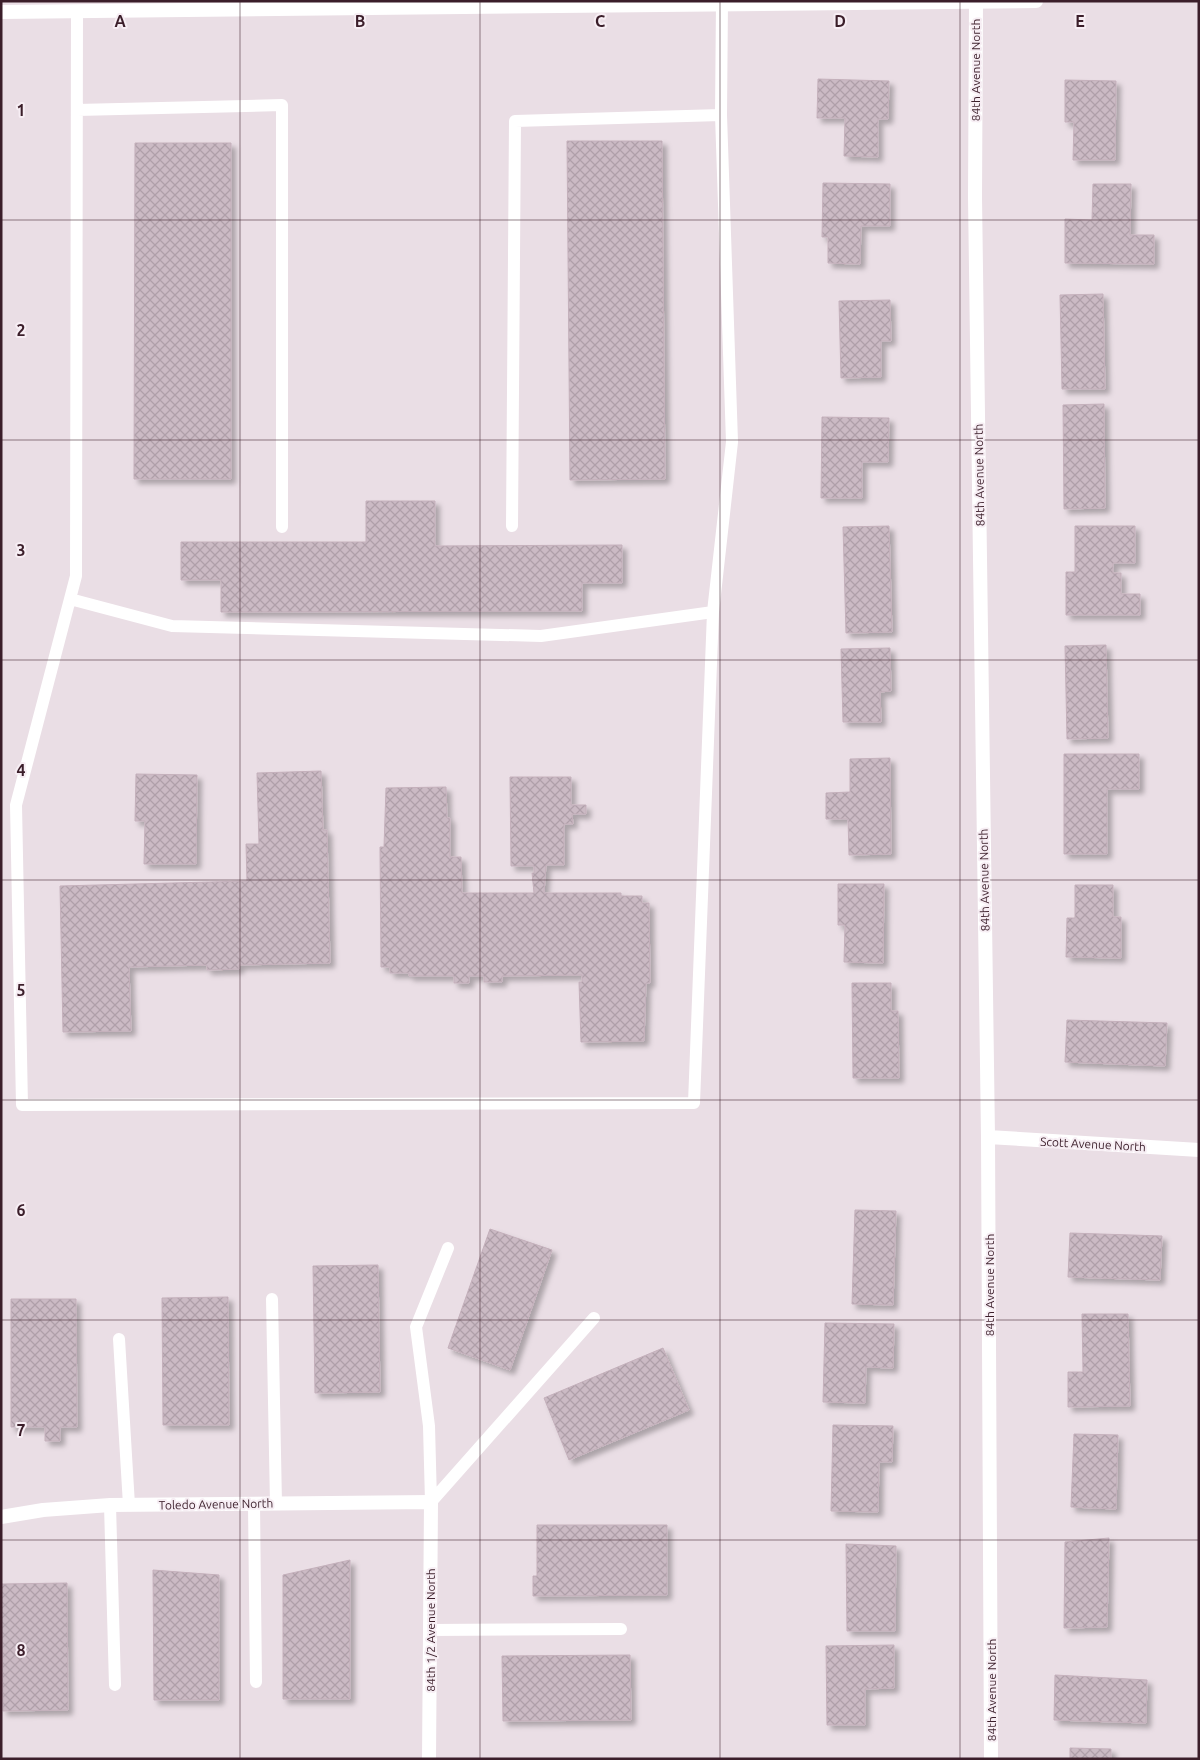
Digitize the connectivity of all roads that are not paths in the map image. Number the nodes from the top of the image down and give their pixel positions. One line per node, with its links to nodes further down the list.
1 (1036, 1): 2 (street)
2 (976, 2): 3 (street); 12 (street, 84th Avenue North)
3 (722, 4): 4 (street); 7 (lane)
4 (77, 11): 5 (street); 6 (lane)
5 (1, 12)
6 (77, 110): 9 (lane); 10 (lane)
7 (721, 115): 8 (lane); 11 (lane)
8 (512, 526)
9 (282, 528)
10 (70, 599): 11 (lane); 11 (lane)
11 (713, 612)
12 (988, 1137): 13 (street, Scott Avenue North); 29 (street, 84th Avenue North)
13 (1199, 1150)
14 (448, 1248): 18 (lane)
15 (272, 1299): 20 (lane)
16 (594, 1318): 18 (lane)
17 (119, 1339): 22 (lane)
18 (431, 1502): 20 (street, Toledo Avenue North); 25 (street, 84th 1/2 Avenue North)
19 (254, 1504): 20 (street, Toledo Avenue North); 22 (street, Toledo Avenue North); 26 (lane)
20 (276, 1504)
21 (110, 1505): 22 (street, Toledo Avenue North); 23 (street, Toledo Avenue North); 27 (lane)
22 (129, 1505)
23 (1, 1517)
24 (621, 1629): 25 (lane)
25 (430, 1630): 28 (street, 84th 1/2 Avenue North)
26 (256, 1682)
27 (115, 1685)
28 (429, 1759)
29 (991, 1759)

